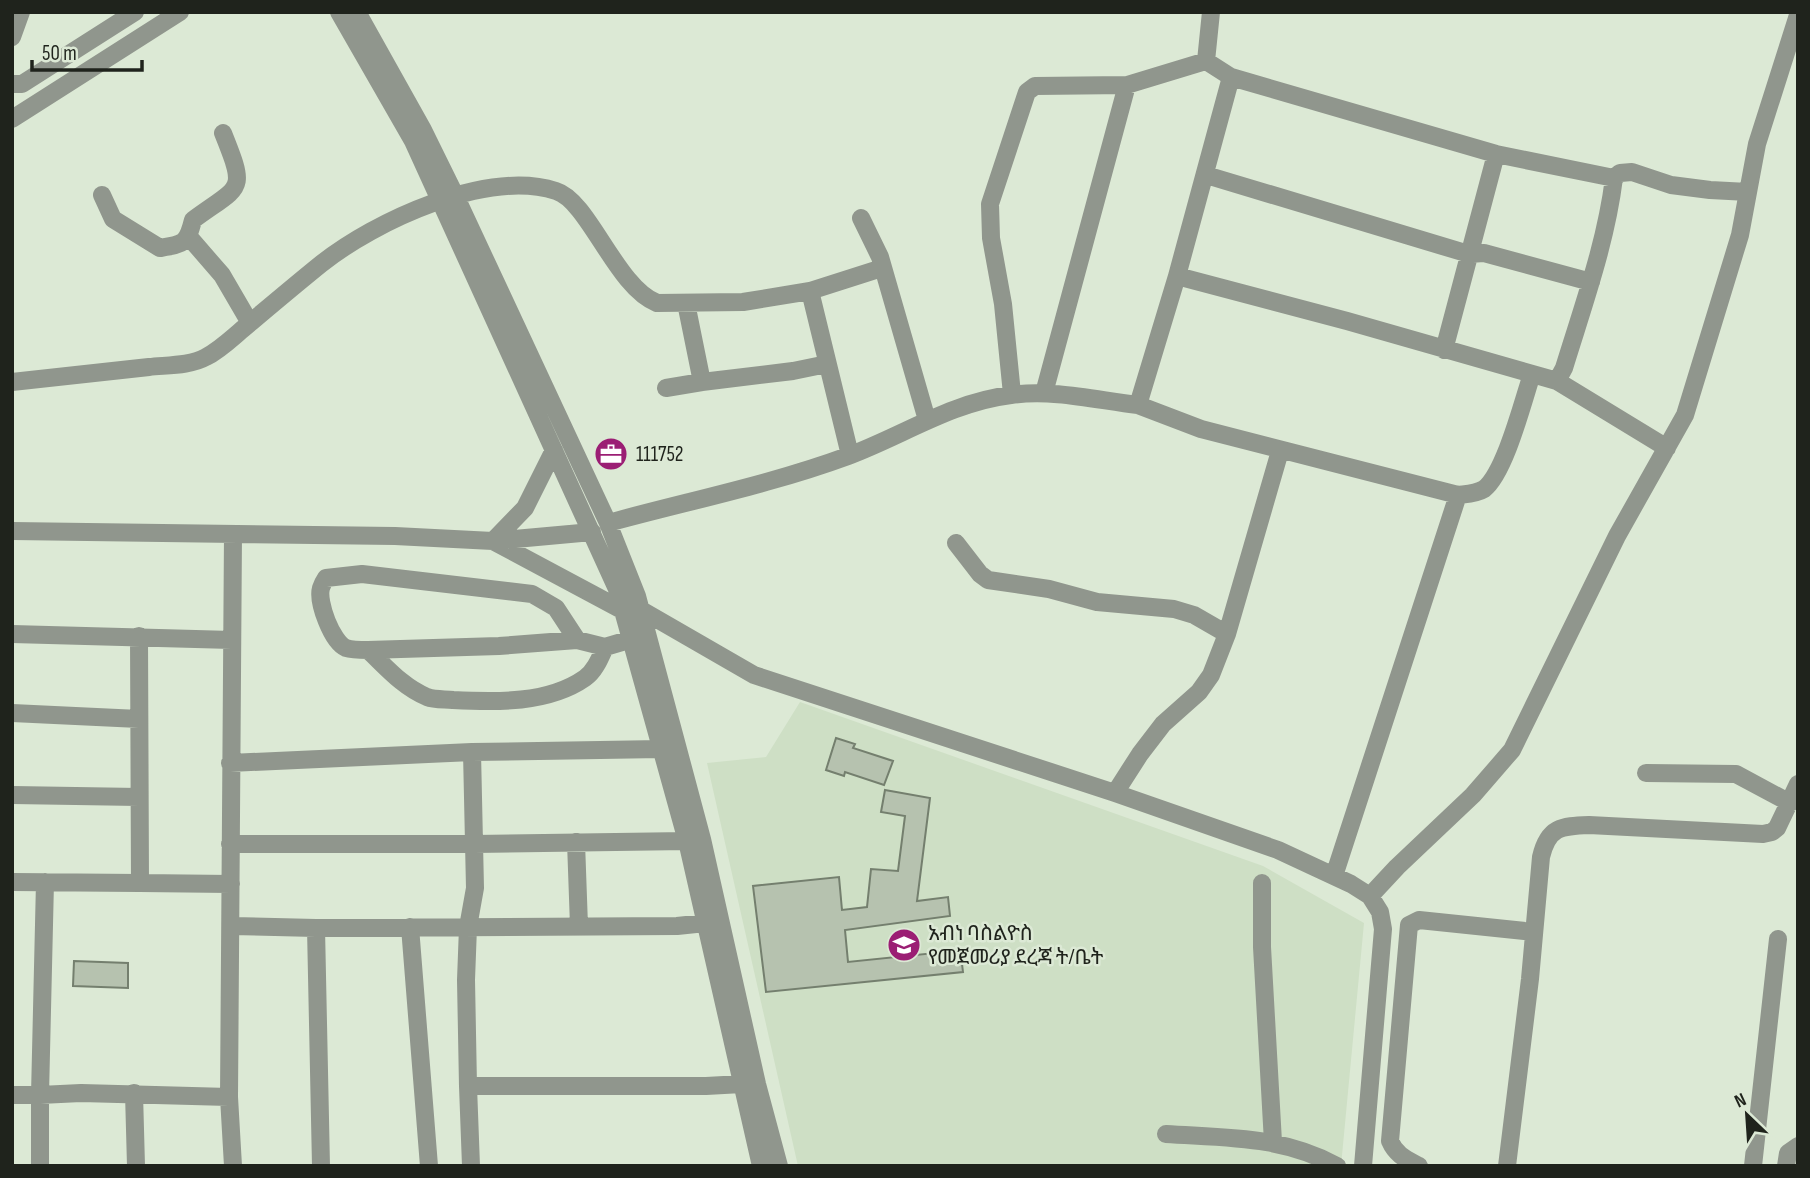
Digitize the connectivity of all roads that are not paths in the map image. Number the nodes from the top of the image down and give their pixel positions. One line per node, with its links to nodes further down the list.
1 (21, 12): 8 (street)
2 (135, 12): 11 (street)
3 (180, 12): 13 (street)
4 (339, 12): 20 (street)
5 (357, 12): 20 (street)
6 (1211, 12): 9 (street)
7 (1798, 15): 18 (street)
8 (12, 37)
9 (1206, 61): 10 (street); 12 (street)
10 (1231, 77): 15 (street); 16 (street)
11 (12, 84)
12 (1127, 85): 37 (street); 38 (street)
13 (12, 118)
14 (223, 133): 22 (street)
15 (1496, 154): 17 (street); 23 (street)
16 (1206, 174): 23 (street); 25 (street)
17 (1614, 178): 18 (street); 26 (street)
18 (1748, 192): 41 (street)
19 (102, 195): 22 (street)
20 (447, 198): 28 (street); 29 (street); 42 (street); 46 (street)
21 (861, 218): 24 (street)
22 (189, 237): 29 (street)
23 (1469, 254): 26 (street); 30 (street)
24 (882, 268): 27 (street); 40 (street)
25 (1177, 276): 30 (street); 39 (street)
26 (1591, 282): 33 (street)
27 (810, 291): 28 (street); 31 (street)
28 (686, 303): 35 (street)
29 (250, 323): 34 (street)
30 (1444, 350): 32 (street)
31 (827, 364): 35 (street); 44 (street)
32 (1532, 374): 33 (street); 45 (street)
33 (1557, 381): 41 (street)
34 (12, 382)
35 (702, 382): 36 (street)
36 (666, 388)
37 (1044, 393): 38 (street); 39 (street)
38 (1012, 394): 40 (street)
39 (1138, 405): 43 (street)
40 (927, 419): 44 (street)
41 (1667, 448): 82 (street)
42 (554, 450): 48 (street); 50 (street)
43 (1280, 451): 45 (street); 54 (street)
44 (850, 455): 46 (street)
45 (1458, 495): 76 (street)
46 (608, 523): 52 (street)
47 (12, 531): 49 (street)
48 (592, 532): 50 (street); 52 (street)
49 (233, 534): 50 (street); 57 (street)
50 (492, 541): 52 (street)
51 (956, 543): 54 (street)
52 (634, 611): 56 (street); 68 (street); 83 (street)
53 (12, 634): 55 (street)
54 (1227, 634): 68 (street)
55 (139, 636): 57 (street); 62 (street)
56 (632, 639): 59 (street); 63 (street)
57 (232, 640): 65 (street)
58 (577, 640): 59 (street); 60 (street); 60 (street)
59 (605, 647): 60 (street)
60 (368, 650)
61 (12, 713): 62 (street)
62 (139, 719): 70 (street)
63 (661, 749): 64 (street); 72 (street)
64 (472, 752): 65 (street); 75 (street)
65 (230, 763): 74 (street)
66 (1646, 773): 71 (street)
67 (1798, 784): 71 (street)
68 (1115, 793): 76 (street)
69 (12, 795): 70 (street)
70 (139, 797): 79 (street)
71 (1790, 803): 89 (street)
72 (687, 841): 73 (street); 83 (street)
73 (576, 842): 75 (street); 85 (street)
74 (230, 844): 75 (street); 81 (street)
75 (474, 844): 88 (street)
76 (1334, 876): 82 (street)
77 (12, 882): 78 (street)
78 (45, 882): 79 (street); 95 (street)
79 (140, 883): 81 (street)
80 (1262, 883): 98 (street)
81 (231, 884): 84 (street)
82 (1370, 896): 109 (street)
83 (713, 922): 85 (street); 91 (street); 107 (street)
84 (231, 926): 87 (street); 96 (street)
85 (579, 926): 88 (street)
86 (410, 927): 87 (street); 88 (street); 104 (street)
87 (316, 928): 103 (street)
88 (468, 928): 92 (street)
89 (1534, 932): 110 (street); 111 (street)
90 (1778, 939): 112 (street)
91 (741, 1084): 92 (street); 106 (street)
92 (468, 1086): 105 (street)
93 (134, 1093): 95 (street); 96 (street); 101 (street)
94 (12, 1095): 95 (street)
95 (40, 1095): 100 (street)
96 (229, 1097): 102 (street)
97 (1166, 1134): 98 (street)
98 (1273, 1142): 108 (street)
99 (1798, 1146): 113 (street)
100 (40, 1166)
101 (136, 1166)
102 (233, 1166)
103 (321, 1166)
104 (429, 1166)
105 (471, 1166)
106 (761, 1166)
107 (779, 1166)
108 (1337, 1166)
109 (1363, 1166)
110 (1419, 1166)
111 (1507, 1166)
112 (1753, 1166)
113 (1786, 1166)

